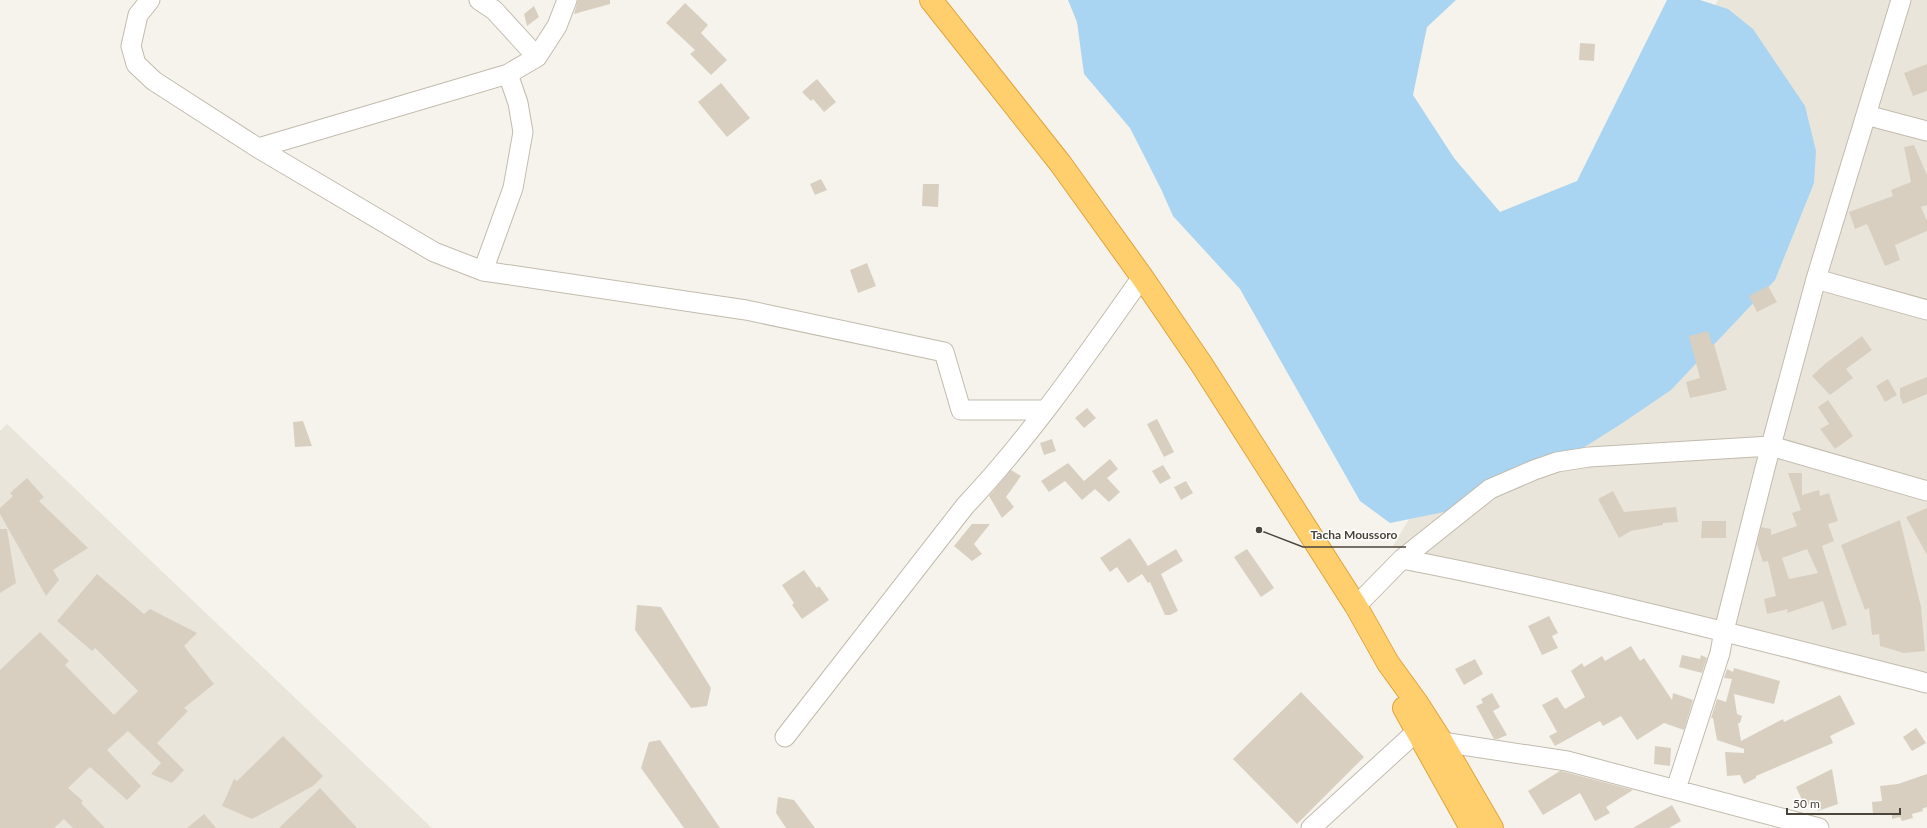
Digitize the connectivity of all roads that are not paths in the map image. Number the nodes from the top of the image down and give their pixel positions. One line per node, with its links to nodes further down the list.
1 (150, 0): 10 (street)
2 (479, 0): 6 (street)
3 (566, 0): 6 (street)
4 (931, 0): 12 (highway)
5 (1901, 0): 8 (street)
6 (537, 56): 7 (street)
7 (508, 74): 10 (street); 11 (street)
8 (1866, 115): 9 (street); 13 (street)
9 (1927, 131)
10 (258, 148): 11 (street)
11 (483, 271): 15 (street)
12 (1142, 277): 15 (street); 19 (highway)
13 (1816, 279): 14 (street); 16 (street)
14 (1927, 310)
15 (1045, 410): 24 (street)
16 (1771, 446): 17 (street); 18 (street); 20 (street)
17 (1927, 491)
18 (1402, 559): 19 (street); 20 (street)
19 (1356, 606): 21 (highway)
20 (1724, 631): 22 (street); 26 (street)
21 (1388, 663): 23 (highway); 25 (highway)
22 (1927, 683)
23 (1417, 731): 27 (street); 28 (highway)
24 (785, 736)
25 (1442, 742): 26 (street); 29 (highway)
26 (1676, 789): 30 (street)
27 (1311, 828)
28 (1471, 828)
29 (1492, 828)
30 (1819, 828)

